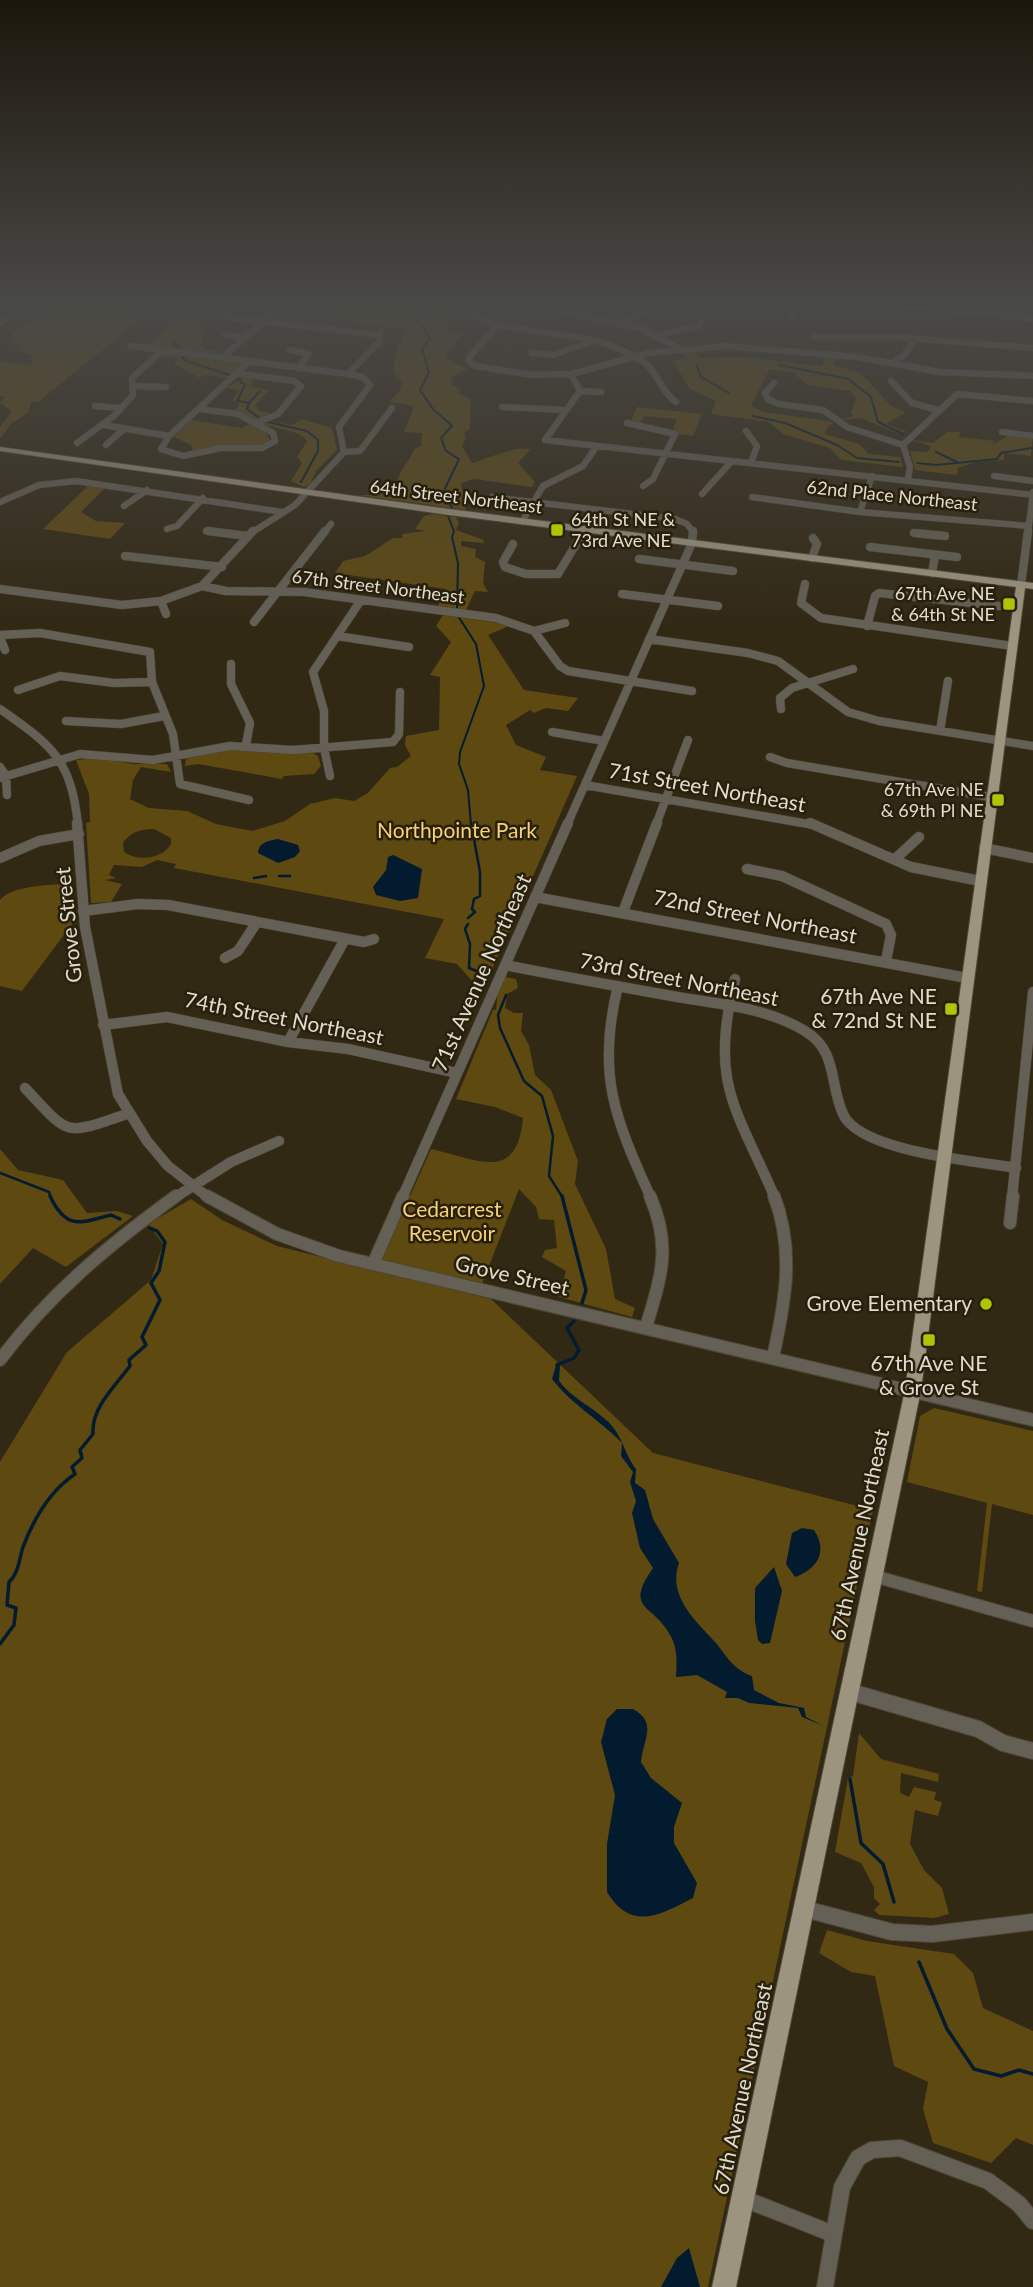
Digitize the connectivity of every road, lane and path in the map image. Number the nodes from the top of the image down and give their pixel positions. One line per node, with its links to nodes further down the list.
1 (563, 410): 21 (street)
2 (117, 411): 12 (street)
3 (198, 411): 16 (street)
4 (213, 411): 10 (street)
5 (281, 411): 10 (street)
6 (352, 411): 23 (street)
7 (389, 411): 23 (street)
8 (826, 411): 20 (street)
9 (937, 411): 20 (street)
10 (256, 423): 16 (street)
11 (626, 423): 24 (street)
12 (104, 425): 13 (street); 18 (street)
13 (124, 429): 16 (street); 19 (street)
14 (746, 431): 26 (street)
15 (1002, 432): 17 (street)
16 (169, 436)
17 (1033, 436)
18 (77, 443)
19 (106, 445)
20 (903, 445): 29 (street)
21 (596, 447): 24 (street); 40 (street)
22 (0, 449): 33 (main road, 64th Street Northeast)
23 (344, 452): 33 (street)
24 (666, 454): 25 (street); 31 (street)
25 (732, 461): 26 (street); 34 (street)
26 (751, 463): 27 (street)
27 (872, 476): 29 (street); 43 (street)
28 (994, 477): 30 (street)
29 (908, 480): 35 (street)
30 (1033, 481)
31 (643, 486)
32 (147, 490): 38 (street); 39 (street); 41 (street)
33 (308, 493): 42 (street); 45 (main road, 64th Street Northeast)
34 (702, 494)
35 (1033, 494): 47 (street, 67th Avenue Northeast)
36 (492, 497): 40 (street)
37 (752, 497): 43 (street, 62nd Place Northeast)
38 (203, 498): 42 (street); 48 (street)
39 (0, 502)
40 (533, 502): 45 (street); 56 (street)
41 (124, 506)
42 (282, 512): 53 (street)
43 (860, 512): 44 (street, 62nd Place Northeast)
44 (937, 516): 47 (street, 62nd Place Northeast); 52 (street)
45 (522, 522): 49 (main road, 64th Street Northeast)
46 (331, 524): 72 (street)
47 (1031, 524): 70 (street, 67th Avenue Northeast)
48 (167, 529)
49 (585, 530): 56 (main road, 64th Street Northeast); 57 (street)
50 (206, 531): 53 (street)
51 (914, 533): 52 (street)
52 (933, 534): 54 (street)
53 (248, 536): 65 (street)
54 (945, 536)
55 (813, 538): 62 (street)
56 (692, 543): 62 (main road, 64th Street Northeast); 64 (street, 71st Avenue Northeast)
57 (513, 544)
58 (870, 547): 59 (street)
59 (935, 555): 61 (street); 67 (street)
60 (125, 556): 65 (street)
61 (957, 557)
62 (812, 558): 67 (main road, 64th Street Northeast)
63 (639, 559): 64 (street)
64 (682, 564): 66 (street); 75 (street, 71st Avenue Northeast)
65 (222, 567): 69 (street)
66 (733, 571)
67 (932, 573): 70 (main road, 64th Street Northeast)
68 (805, 584): 82 (street)
69 (202, 586): 72 (street, 67th Street Northeast); 76 (street, 67th Street Northeast)
70 (1027, 586): 87 (main road, 67th Avenue Northeast)
71 (0, 589): 76 (street, 67th Street Northeast)
72 (279, 592): 74 (street, 67th Street Northeast); 80 (street)
73 (622, 594): 75 (street)
74 (361, 600): 83 (street, 67th Street Northeast); 85 (street)
75 (667, 600): 77 (street); 86 (street, 71st Avenue Northeast)
76 (161, 601): 79 (street)
77 (718, 606)
78 (999, 606): 82 (street)
79 (166, 614)
80 (254, 622)
81 (565, 623): 83 (street)
82 (867, 625): 87 (street)
83 (534, 631): 94 (street)
84 (0, 636): 89 (street); 93 (street)
85 (337, 636): 88 (street); 110 (street)
86 (649, 639): 94 (street, 71st Avenue Northeast); 95 (street)
87 (1012, 646): 107 (main road, 67th Avenue Northeast)
88 (409, 647)
89 (5, 650)
90 (231, 664): 108 (street)
91 (853, 669): 95 (street)
92 (948, 681): 103 (street)
93 (152, 682): 96 (street); 101 (street)
94 (630, 682): 97 (street); 106 (street, 71st Avenue Northeast)
95 (809, 683): 100 (street); 103 (street)
96 (18, 690)
97 (692, 691)
98 (400, 692): 110 (street)
99 (0, 709): 113 (street, Grove Street)
100 (781, 709)
101 (164, 716): 102 (street); 111 (street)
102 (66, 721)
103 (940, 731): 107 (street)
104 (552, 732): 106 (street)
105 (688, 740): 120 (street)
106 (604, 741): 117 (street, 71st Avenue Northeast)
107 (998, 741): 109 (street); 119 (main road, 67th Avenue Northeast)
108 (246, 745): 110 (street); 111 (street)
109 (1033, 746)
110 (324, 748): 115 (street)
111 (177, 757): 113 (street); 121 (street)
112 (770, 757): 119 (street)
113 (60, 760): 116 (street); 122 (street, Grove Street)
114 (0, 767): 116 (street)
115 (330, 776)
116 (3, 777): 118 (street)
117 (585, 785): 120 (street, 71st Street Northeast); 130 (street, 71st Avenue Northeast)
118 (7, 795)
119 (990, 797): 124 (main road, 67th Avenue Northeast)
120 (668, 798): 127 (street, 71st Street Northeast); 132 (street)
121 (249, 800)
122 (79, 834): 125 (street); 131 (street, Grove Street)
123 (919, 837): 127 (street)
124 (984, 848): 126 (street); 129 (main road, 67th Avenue Northeast)
125 (0, 858)
126 (1033, 858)
127 (895, 859): 129 (street, 71st Street Northeast)
128 (747, 869): 137 (street)
129 (980, 881): 139 (main road, 67th Avenue Northeast)
130 (535, 897): 132 (street, 72nd Street Northeast); 138 (street, 71st Avenue Northeast)
131 (83, 911): 133 (street); 144 (street, Grove Street)
132 (623, 912): 137 (street, 72nd Street Northeast)
133 (257, 922): 134 (street); 136 (street)
134 (345, 939): 135 (street); 146 (street)
135 (374, 939)
136 (225, 958)
137 (886, 961): 139 (street, 72nd Street Northeast)
138 (505, 965): 141 (street, 73rd Street Northeast); 147 (street, 71st Avenue Northeast)
139 (967, 978): 152 (main road, 67th Avenue Northeast)
140 (735, 979): 143 (street)
141 (618, 986): 143 (street, 73rd Street Northeast); 157 (street)
142 (1033, 992): 145 (street)
143 (727, 1006): 152 (street, 73rd Street Northeast); 158 (street)
144 (103, 1025): 146 (street, 74th Street Northeast); 150 (street, Grove Street)
145 (1031, 1038): 149 (street)
146 (288, 1042): 147 (street, 74th Street Northeast)
147 (457, 1073): 156 (street, 71st Avenue Northeast)
148 (25, 1088): 150 (street)
149 (1028, 1112): 153 (street)
150 (127, 1114): 154 (street, Grove Street)
151 (279, 1141): 154 (street)
152 (943, 1153): 153 (street, 73rd Street Northeast); 160 (main road, 67th Avenue Northeast)
153 (1016, 1168): 155 (street)
154 (192, 1185): 156 (street, Grove Street); 159 (street)
155 (1010, 1223)
156 (373, 1264): 157 (street, Grove Street)
157 (646, 1327): 158 (street, Grove Street)
158 (772, 1357): 160 (street, Grove Street)
159 (0, 1360)
160 (913, 1390): 161 (street, Grove Street); 162 (main road, 67th Avenue Northeast)
161 (1033, 1420)
162 (874, 1576): 163 (street); 164 (main road, 67th Avenue Northeast)
163 (1033, 1621)
164 (851, 1692): 165 (street); 166 (main road, 67th Avenue Northeast)
165 (1033, 1751)
166 (805, 1909): 167 (street); 168 (main road, 67th Avenue Northeast)
167 (1033, 1922)
168 (742, 2198): 170 (street); 171 (main road, 67th Avenue Northeast)
169 (1033, 2221): 170 (street)
170 (833, 2234): 172 (street)
171 (724, 2287)
172 (825, 2287)

